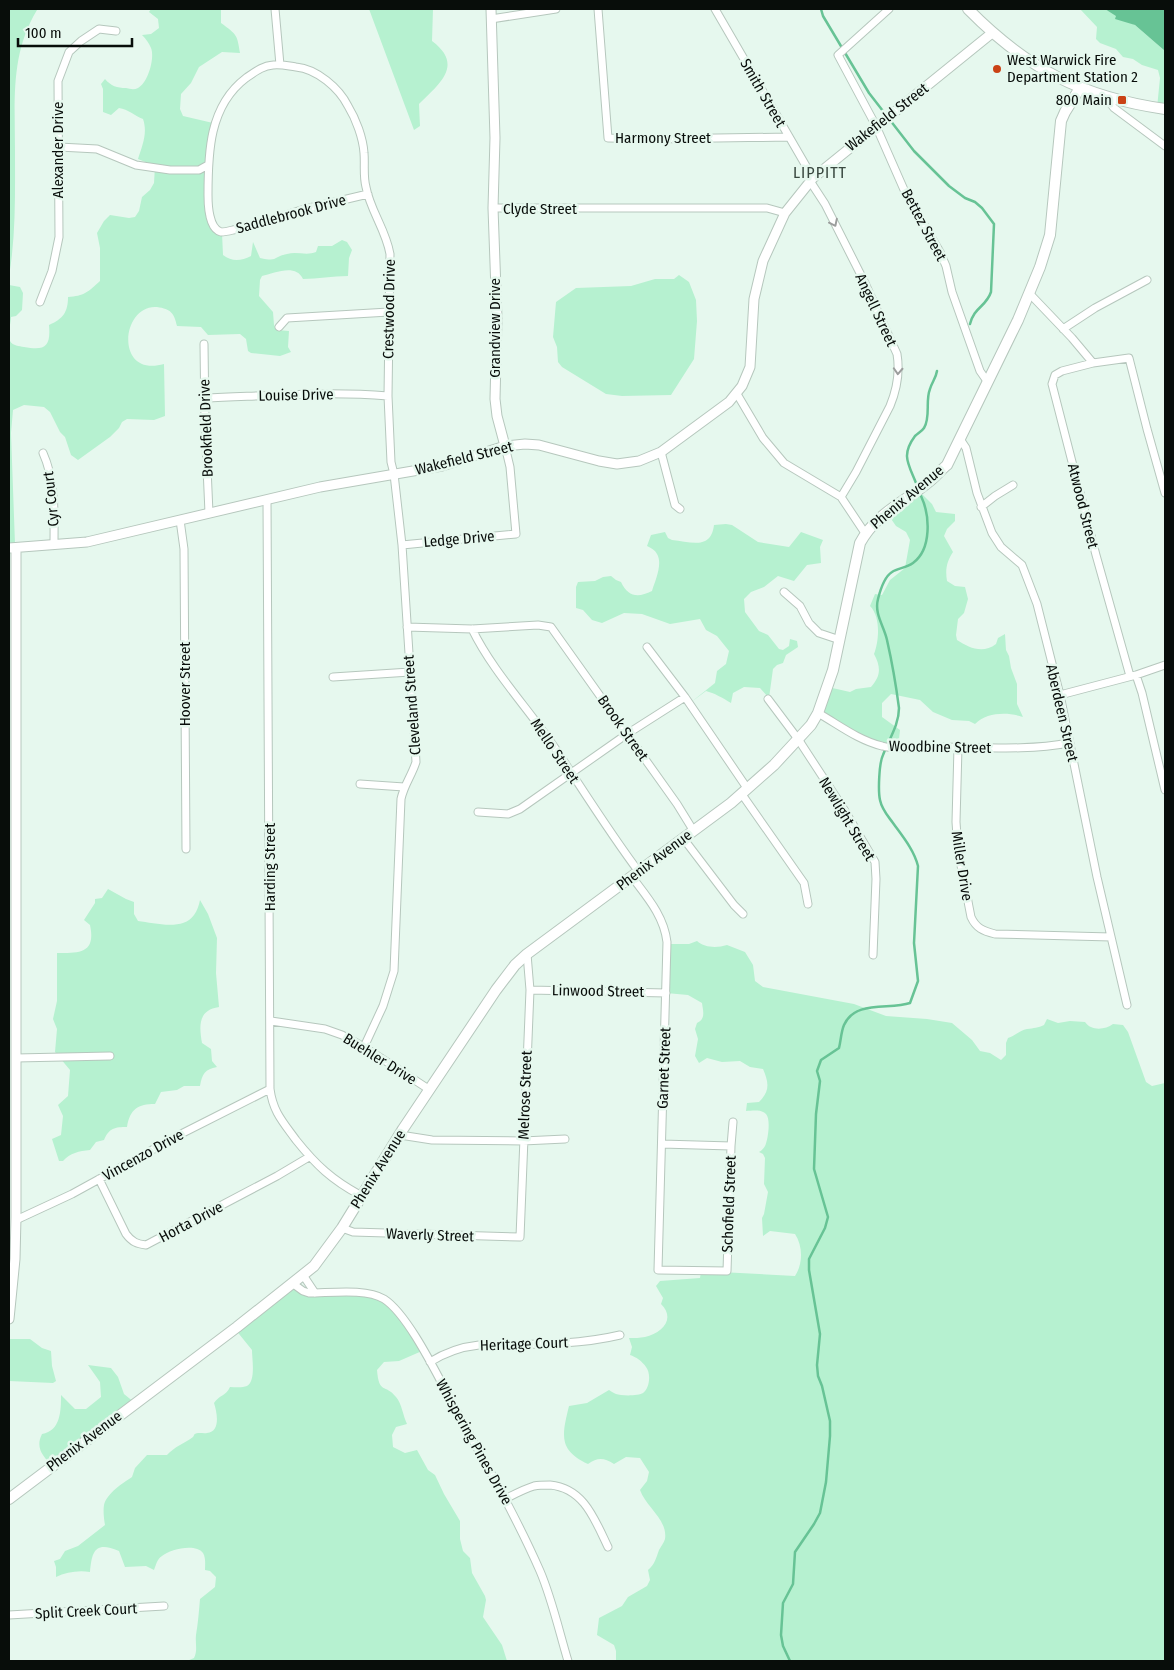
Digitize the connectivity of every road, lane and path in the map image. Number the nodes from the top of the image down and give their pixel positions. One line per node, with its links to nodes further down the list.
1 (275, 9): 11 (street)
2 (491, 9): 8 (street, Clyde Street)
3 (556, 9): 8 (street)
4 (598, 9): 16 (street, Harmony Street)
5 (715, 9): 16 (street, Smith Street)
6 (889, 9): 15 (street, Bettez Street)
7 (968, 9): 10 (main road)
8 (491, 19): 22 (street, Clyde Street)
9 (116, 31): 18 (street, Alexander Drive)
10 (992, 32): 12 (main road); 15 (street, Wakefield Street)
11 (280, 65): 19 (street, Crestwood Drive); 21 (street, Crestwood Drive)
12 (1080, 88): 13 (main road); 26 (main road, Phenix Avenue)
13 (1106, 98): 14 (main road); 17 (street)
14 (1165, 109)
15 (876, 126): 20 (street, Wakefield Street); 33 (street, Bettez Street)
16 (789, 137): 20 (street, Smith Street)
17 (1165, 146)
18 (59, 147): 19 (street); 27 (street, Alexander Drive)
19 (208, 165): 24 (street, Crestwood Drive)
20 (811, 179): 23 (street, Wakefield Street); 44 (street, Angell Street, one-way to 44)
21 (368, 194): 24 (street, Saddlebrook Drive); 28 (street, Crestwood Drive)
22 (493, 208): 23 (street, Clyde Street); 38 (street, Grandview Drive)
23 (785, 214): 34 (street, Wakefield Street)
24 (216, 228)
25 (1147, 280): 30 (street)
26 (1029, 293): 30 (street); 33 (main road, Phenix Avenue)
27 (40, 302)
28 (389, 312): 29 (street); 35 (street, Crestwood Drive)
29 (279, 327)
30 (1063, 328): 32 (street)
31 (204, 344): 36 (street, Brookfield Drive)
32 (1093, 363): 43 (street); 61 (street, Atwood Street)
33 (987, 381): 37 (main road, Phenix Avenue)
34 (737, 394): 39 (street, Wakefield Street); 44 (street)
35 (388, 396): 36 (street, Louise Drive); 41 (street, Crestwood Drive)
36 (205, 398): 48 (street, Brookfield Drive)
37 (960, 439): 46 (street, Aberdeen Street); 50 (main road, Phenix Avenue)
38 (505, 446): 39 (street, Wakefield Street); 41 (street, Wakefield Street); 52 (street, Ledge Drive)
39 (661, 452): 47 (street)
40 (43, 453): 51 (street, Cyr Court)
41 (394, 474): 45 (street, Wakefield Street); 52 (street, Cleveland Street)
42 (1013, 485): 46 (street)
43 (1165, 493)
44 (841, 497): 50 (street)
45 (267, 500): 48 (street, Wakefield Street); 90 (street, Harding Street)
46 (981, 507): 63 (street, Aberdeen Street)
47 (680, 509)
48 (209, 513): 49 (street, Wakefield Street)
49 (180, 520): 51 (street, Wakefield Street); 80 (street, Hoover Street)
50 (865, 533): 57 (main road, Phenix Avenue)
51 (54, 545): 53 (street, Wakefield Street)
52 (402, 545): 55 (street, Cleveland Street)
53 (12, 548): 93 (street)
54 (784, 592): 57 (street)
55 (407, 627): 56 (street); 60 (street, Cleveland Street)
56 (472, 628): 67 (street, Brook Street); 71 (street, Mello Street)
57 (840, 640): 66 (main road, Phenix Avenue)
58 (647, 647): 64 (street)
59 (1165, 665): 61 (street)
60 (410, 672): 62 (street); 74 (street, Cleveland Street)
61 (1133, 676): 63 (street); 72 (street)
62 (332, 677)
63 (1060, 695): 69 (street, Aberdeen Street)
64 (685, 697): 67 (street); 76 (street)
65 (768, 699): 68 (street, Newlight Street)
66 (818, 712): 68 (main road, Phenix Avenue); 70 (street, Woodbine Street)
67 (627, 734): 71 (street); 78 (street, Brook Street)
68 (798, 739): 76 (main road, Phenix Avenue); 86 (street, Newlight Street)
69 (1069, 742): 70 (street, Woodbine Street); 84 (street, Aberdeen Street)
70 (958, 747): 84 (street, Miller Drive)
71 (571, 774): 77 (street); 81 (street, Mello Street)
72 (1164, 780): 75 (street)
73 (360, 784): 74 (street)
74 (404, 787): 91 (street, Cleveland Street)
75 (1165, 790)
76 (744, 791): 78 (main road, Phenix Avenue); 82 (street)
77 (478, 812)
78 (693, 830): 79 (main road, Phenix Avenue)
79 (684, 838): 81 (main road, Phenix Avenue); 83 (street)
80 (186, 849)
81 (636, 874): 85 (main road, Phenix Avenue); 88 (street, Garnet Street)
82 (808, 904)
83 (743, 914)
84 (1111, 938): 89 (street, Aberdeen Street)
85 (528, 954): 87 (street, Melrose Street); 95 (main road, Phenix Avenue)
86 (873, 955)
87 (530, 990): 88 (street, Linwood Street); 99 (street, Melrose Street)
88 (666, 993): 101 (street, Garnet Street)
89 (1127, 1005)
90 (271, 1021): 91 (street, Buehler Drive); 94 (street, Harding Street)
91 (364, 1047): 95 (street, Buehler Drive)
92 (110, 1056): 93 (street)
93 (16, 1058): 100 (street)
94 (270, 1089): 103 (street, Harding Street); 104 (street, Vincenzo Drive)
95 (430, 1090): 97 (main road, Phenix Avenue)
96 (734, 1122): 102 (street)
97 (400, 1135): 99 (street); 105 (main road, Phenix Avenue)
98 (565, 1139): 99 (street)
99 (523, 1141): 108 (street, Melrose Street)
100 (12, 1143): 106 (street)
101 (662, 1144): 102 (street, Schofield Street); 109 (street, Garnet Street)
102 (731, 1146): 109 (street, Schofield Street)
103 (309, 1157): 104 (street, Horta Drive); 105 (street, Harding Street)
104 (99, 1179): 106 (street, Vincenzo Drive)
105 (360, 1195): 107 (main road, Phenix Avenue)
106 (14, 1224): 113 (street)
107 (342, 1228): 108 (street, Waverly Street); 110 (main road, Phenix Avenue)
108 (520, 1237)
109 (727, 1271)
110 (303, 1274): 111 (main road, Phenix Avenue); 112 (street)
111 (292, 1283): 112 (street, Whispering Pines Drive); 116 (main road, Phenix Avenue)
112 (315, 1293): 115 (street, Whispering Pines Drive)
113 (9, 1319)
114 (620, 1335): 115 (street, Heritage Court)
115 (430, 1362): 117 (street, Whispering Pines Drive)
116 (9, 1499)
117 (505, 1499): 118 (street); 121 (street, Whispering Pines Drive)
118 (608, 1547)
119 (164, 1606): 120 (street, Split Creek Court)
120 (9, 1615)
121 (568, 1661)

